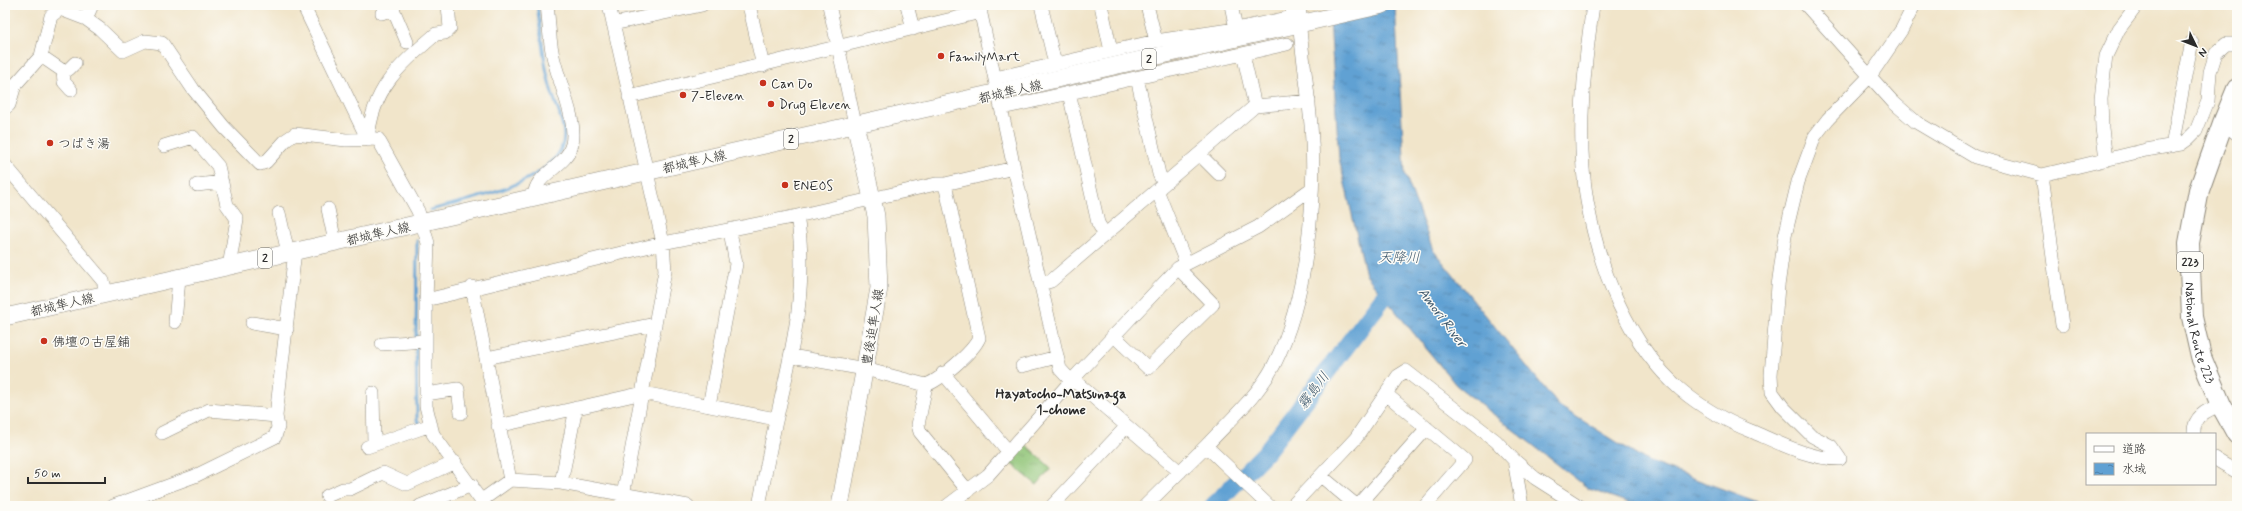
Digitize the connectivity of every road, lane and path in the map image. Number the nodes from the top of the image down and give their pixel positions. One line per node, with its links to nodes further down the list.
1 (92, 5): 23 (street)
2 (303, 5): 54 (street)
3 (448, 5): 28 (street)
4 (547, 5): 69 (street)
5 (609, 5): 24 (street)
6 (702, 5): 24 (street)
7 (749, 5): 39 (street)
8 (829, 5): 33 (street)
9 (907, 5): 26 (street)
10 (1042, 5): 38 (street)
11 (1101, 5): 34 (street)
12 (1147, 5): 29 (street)
13 (1231, 5): 27 (street)
14 (1293, 5): 27 (street)
15 (1300, 5): 25 (street)
16 (1383, 5): 25 (main road, 都城隼人線 / 2)
17 (1593, 5): 41 (street)
18 (1806, 5): 41 (street)
19 (1914, 5): 41 (street)
20 (2137, 5): 58 (street)
21 (389, 9): 28 (street)
22 (980, 9): 26 (street); 42 (street)
23 (86, 19): 36 (street); 54 (street)
24 (613, 24): 47 (street)
25 (1303, 24): 48 (main road, 都城隼人線 / 2); 49 (street)
26 (913, 29): 33 (street)
27 (1236, 29): 29 (street)
28 (436, 34): 54 (street)
29 (1156, 41): 34 (street)
30 (2192, 42): 56 (street)
31 (1287, 44): 35 (street)
32 (2237, 44): 56 (street)
33 (839, 48): 39 (street); 52 (street)
34 (1111, 51): 38 (street)
35 (1243, 54): 43 (street); 50 (street)
36 (41, 56): 40 (street); 51 (street)
37 (75, 63): 40 (street)
38 (1055, 64): 42 (street)
39 (763, 66): 47 (street)
40 (63, 71): 45 (street)
41 (1870, 76): 63 (street)
42 (995, 78): 48 (street)
43 (1137, 78): 46 (street); 67 (street)
44 (2237, 89): 53 (highway, National Route 223 / 223)
45 (70, 90)
46 (1070, 93): 48 (street); 76 (street)
47 (629, 97): 61 (street)
48 (1000, 101): 52 (main road, 都城隼人線 / 2); 60 (street)
49 (1309, 101): 50 (street); 68 (street)
50 (1255, 106): 57 (street)
51 (5, 108)
52 (855, 124): 61 (main road, 都城隼人線 / 2); 70 (main road, 豊後迫隼人線)
53 (2230, 129): 108 (highway, National Route 223 / 223)
54 (368, 140): 74 (street)
55 (164, 146): 64 (street)
56 (2172, 146): 58 (street)
57 (1200, 155): 62 (street); 67 (street)
58 (2106, 160): 63 (street)
59 (5, 164): 85 (street)
60 (1014, 168): 65 (street); 83 (street)
61 (646, 172): 69 (main road, 都城隼人線 / 2); 78 (street)
62 (1219, 174)
63 (2042, 174): 91 (street)
64 (222, 182): 66 (street); 81 (street)
65 (945, 184): 70 (street); 101 (street)
66 (198, 185)
67 (1160, 187): 76 (street); 80 (street)
68 (1312, 189): 80 (street); 121 (street)
69 (534, 197): 74 (main road, 都城隼人線 / 2)
70 (872, 199): 73 (street); 100 (main road, 豊後迫隼人線)
71 (328, 209): 77 (street)
72 (279, 213): 79 (street)
73 (797, 216): 75 (street); 96 (street)
74 (423, 223): 77 (main road, 都城隼人線 / 2); 86 (street)
75 (730, 231): 78 (street); 109 (street)
76 (1105, 235): 83 (street)
77 (336, 242): 79 (main road, 都城隼人線 / 2)
78 (663, 243): 84 (street); 90 (street)
79 (291, 252): 81 (main road, 都城隼人線 / 2); 92 (street)
80 (1182, 265): 93 (street); 93 (street)
81 (229, 267): 82 (main road, 都城隼人線 / 2)
82 (180, 278): 85 (main road, 都城隼人線 / 2); 88 (street)
83 (1041, 284): 97 (street)
84 (472, 287): 86 (street); 98 (street)
85 (107, 294): 87 (main road, 都城隼人線 / 2)
86 (426, 300): 94 (street)
87 (5, 317)
88 (175, 322)
89 (252, 323): 92 (street)
90 (655, 324): 98 (street); 106 (street)
91 (2062, 325)
92 (287, 329): 112 (street)
93 (1113, 335): 102 (street)
94 (425, 341): 95 (street); 105 (street)
95 (382, 344)
96 (791, 356): 100 (street); 113 (street)
97 (1057, 357): 99 (street); 102 (street)
98 (486, 358): 115 (street)
99 (1022, 366)
100 (865, 370): 103 (street); 141 (main road, 豊後迫隼人線)
101 (944, 373): 103 (street); 122 (street)
102 (1071, 380): 116 (street); 122 (street)
103 (926, 385): 132 (street)
104 (373, 393): 114 (street)
105 (426, 394): 111 (street); 114 (street)
106 (643, 394): 109 (street); 110 (street); 134 (street)
107 (1386, 394): 117 (street); 123 (street); 128 (street)
108 (2221, 405): 119 (street); 120 (highway, National Route 223 / 223)
109 (709, 406): 113 (street)
110 (576, 408): 115 (street); 130 (street)
111 (461, 413)
112 (276, 416): 118 (street); 137 (street)
113 (776, 419): 140 (street)
114 (430, 425): 125 (street)
115 (498, 426): 129 (street)
116 (1127, 426): 126 (street); 142 (street)
117 (1427, 428): 146 (street); 147 (street)
118 (162, 433)
119 (2194, 433)
120 (2237, 434)
121 (1208, 448): 126 (street); 144 (street)
122 (1008, 451): 132 (street)
123 (1514, 460): 148 (street); 149 (street)
124 (2216, 460): 127 (street)
125 (450, 464): 131 (street); 133 (street)
126 (1180, 472): 143 (street)
127 (2237, 472)
128 (1321, 476): 145 (street); 146 (street)
129 (510, 480): 130 (street); 135 (street)
130 (561, 483): 134 (street)
131 (468, 486): 135 (street); 138 (street)
132 (968, 491): 136 (street)
133 (327, 496)
134 (622, 500): 139 (street)
135 (484, 503)
136 (952, 505)
137 (113, 506)
138 (420, 506)
139 (688, 506)
140 (759, 506)
141 (840, 506)
142 (1052, 506)
143 (1145, 506)
144 (1269, 506)
145 (1292, 506)
146 (1358, 506)
147 (1425, 506)
148 (1522, 506)
149 (1579, 506)

